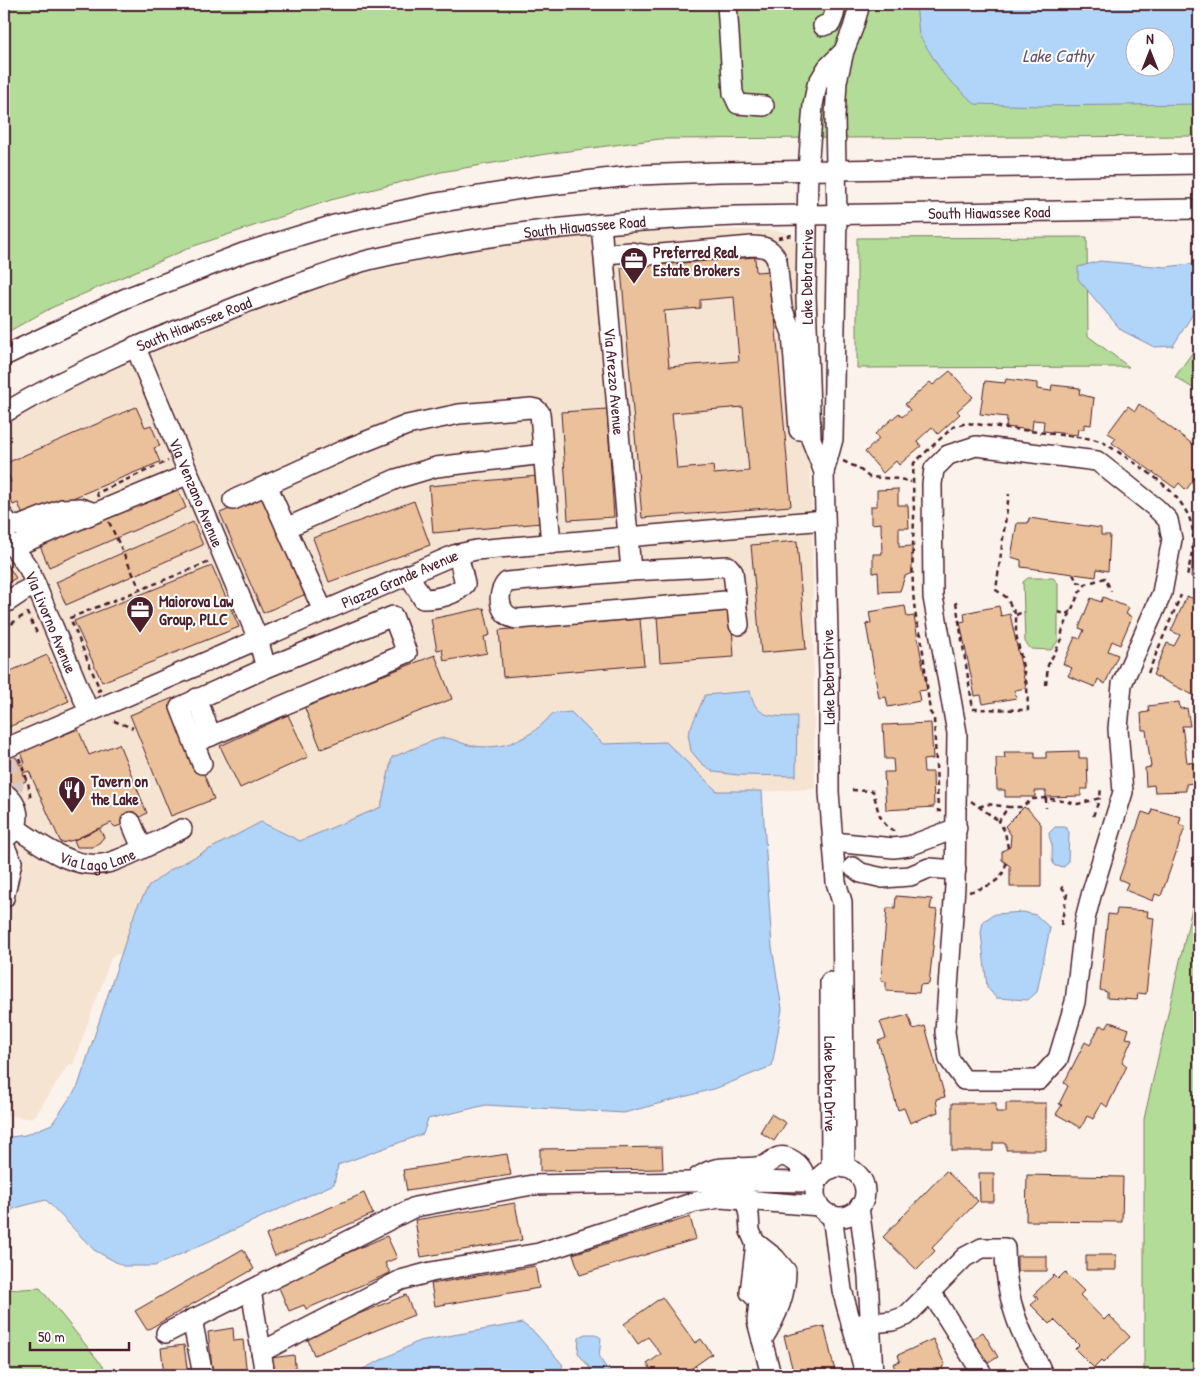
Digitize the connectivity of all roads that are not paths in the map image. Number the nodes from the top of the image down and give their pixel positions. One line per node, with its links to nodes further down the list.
1 (727, 4): 6 (street)
2 (836, 4): 4 (street)
3 (860, 4): 5 (street)
4 (823, 26)
5 (844, 51): 8 (street, Lake Debra Drive); 9 (street, Lake Debra Drive)
6 (764, 106)
7 (1199, 164): 9 (street)
8 (808, 170): 9 (street); 11 (street, Lake Debra Drive); 18 (street)
9 (836, 171): 12 (street, Lake Debra Drive)
10 (1199, 209): 12 (street, South Hiawassee Road)
11 (806, 215): 12 (street, South Hiawassee Road); 13 (street, South Hiawassee Road); 16 (street, Lake Debra Drive)
12 (837, 215): 17 (street, Lake Debra Drive)
13 (601, 224): 14 (street, Via Arezzo Avenue); 15 (street, South Hiawassee Road)
14 (604, 254): 20 (street); 31 (street, Via Arezzo Avenue)
15 (135, 346): 19 (street, South Hiawassee Road); 24 (street, Via Venzano Avenue)
16 (808, 355): 17 (street); 20 (street, Lake Debra Drive)
17 (834, 355): 21 (street, Lake Debra Drive)
18 (4, 356)
19 (4, 413)
20 (811, 439): 21 (street); 23 (street, Lake Debra Drive)
21 (833, 439): 23 (street, Lake Debra Drive)
22 (544, 454): 25 (street); 30 (street); 33 (street)
23 (824, 472): 29 (street, Lake Debra Drive)
24 (188, 474): 27 (street); 42 (street, Via Venzano Avenue)
25 (267, 485): 26 (street); 30 (street)
26 (233, 500)
27 (99, 511): 28 (street); 32 (street)
28 (4, 517)
29 (825, 520): 31 (street, Piazza Grande Avenue); 53 (street, Lake Debra Drive)
30 (286, 528): 40 (street)
31 (628, 537): 33 (street, Piazza Grande Avenue); 35 (street, Via Arezzo Avenue)
32 (8, 542): 37 (street, Via Livorno Avenue)
33 (552, 544): 34 (street, Piazza Grande Avenue)
34 (458, 554): 36 (street, Piazza Grande Avenue); 36 (street)
35 (630, 572): 38 (street); 38 (street)
36 (409, 575): 40 (street, Piazza Grande Avenue)
37 (36, 585): 39 (street); 44 (street, Via Livorno Avenue)
38 (737, 600): 41 (street)
39 (4, 604)
40 (324, 611): 42 (street, Piazza Grande Avenue)
41 (740, 625)
42 (258, 639): 43 (street, Via Venzano Avenue); 44 (street, Piazza Grande Avenue)
43 (266, 668): 45 (street); 45 (street)
44 (90, 712): 46 (street, Piazza Grande Avenue)
45 (203, 739): 47 (street)
46 (11, 751)
47 (202, 764)
48 (8, 792): 52 (street)
49 (957, 819): 56 (street); 58 (street); 58 (street)
50 (131, 822): 55 (street)
51 (182, 829): 55 (street, Via Lago Lane)
52 (10, 834): 55 (street, Via Lago Lane)
53 (833, 842): 56 (street); 59 (street, Lake Debra Drive)
54 (4, 844): 60 (street)
55 (142, 848)
56 (896, 849): 57 (street); 59 (street)
57 (929, 868): 58 (street); 59 (street)
58 (956, 870)
59 (842, 873): 61 (street, Lake Debra Drive)
60 (4, 899)
61 (838, 1168): 65 (street); 68 (street)
62 (740, 1174): 63 (street); 64 (street); 69 (street)
63 (766, 1174): 65 (street); 65 (street); 66 (street)
64 (690, 1182): 67 (street); 72 (street)
65 (812, 1184): 70 (street)
66 (769, 1201): 69 (street); 70 (street)
67 (695, 1202): 69 (street); 81 (street)
68 (859, 1207): 70 (street); 77 (street)
69 (747, 1208): 71 (street)
70 (826, 1211): 78 (street)
71 (756, 1243): 74 (street); 75 (street)
72 (251, 1290): 76 (street); 81 (street)
73 (930, 1292): 77 (street); 87 (street); 88 (street)
74 (759, 1300): 75 (street); 80 (street)
75 (778, 1304): 80 (street)
76 (192, 1319): 79 (street); 82 (street)
77 (870, 1323): 78 (street); 86 (street)
78 (851, 1325): 85 (street)
79 (166, 1333)
80 (762, 1340): 84 (street)
81 (261, 1352): 83 (street)
82 (203, 1375)
83 (265, 1375)
84 (771, 1375)
85 (866, 1375)
86 (872, 1375)
87 (983, 1375)
88 (1043, 1375)

